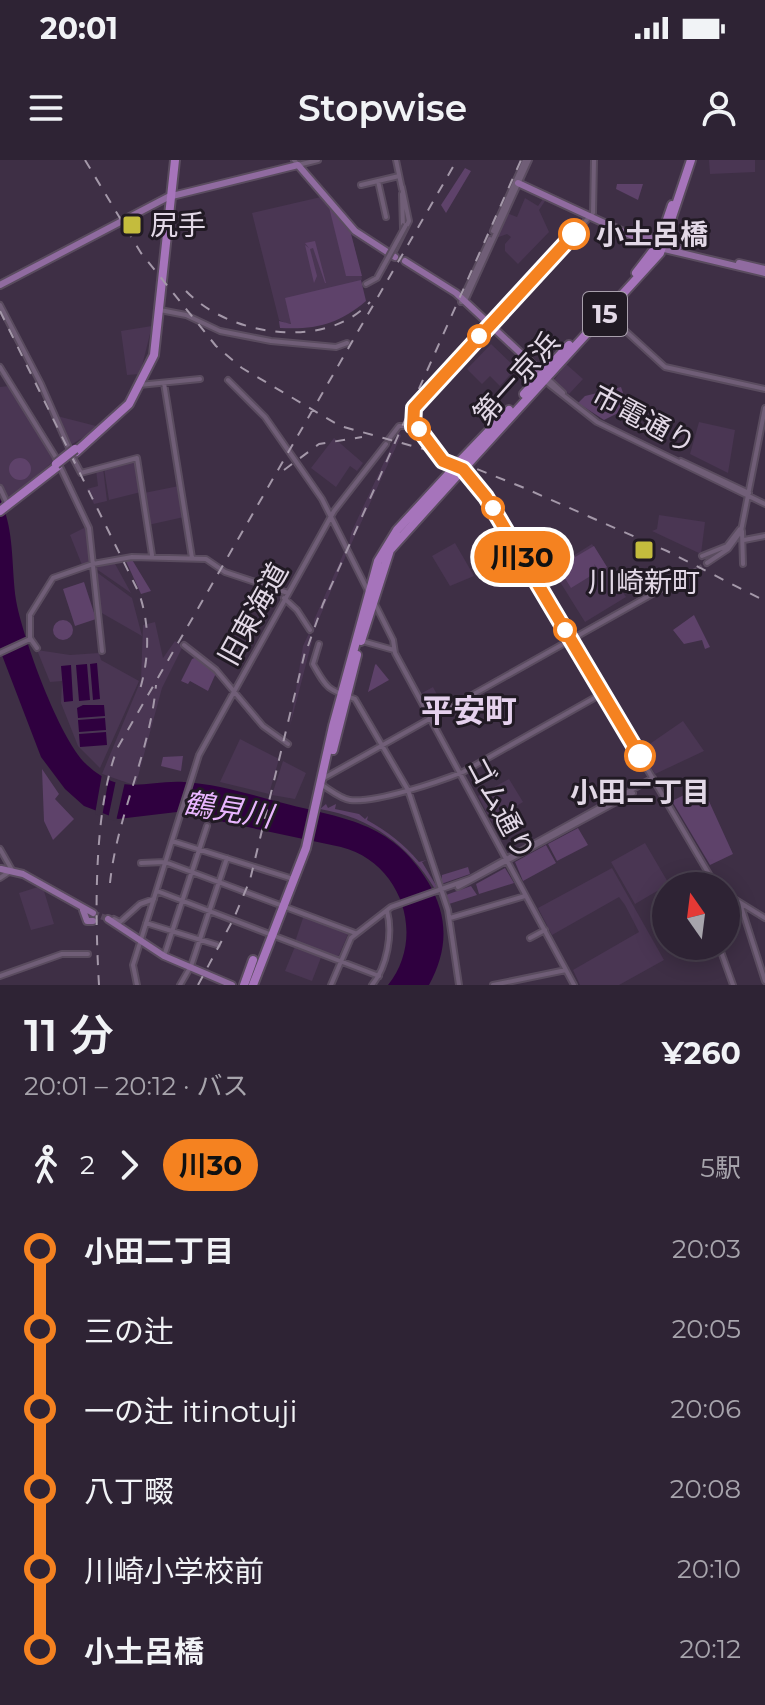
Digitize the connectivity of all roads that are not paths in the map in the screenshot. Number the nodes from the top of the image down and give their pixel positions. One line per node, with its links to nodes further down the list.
1 (173, 160): 13 (highway)
2 (318, 160): 7 (street)
3 (396, 160): 8 (street)
4 (527, 160): 10 (street)
5 (594, 160): 14 (street)
6 (688, 160): 16 (highway, 第一京浜 / 15)
7 (296, 162): 13 (main road); 17 (main road)
8 (399, 176): 9 (street); 12 (street)
9 (378, 181): 11 (street); 15 (street)
10 (517, 181): 14 (main road); 22 (street)
11 (361, 185)
12 (402, 187): 17 (street); 20 (street, bridge)
13 (170, 197): 21 (main road); 24 (highway)
14 (593, 213): 16 (main road); 26 (street)
15 (386, 217)
16 (661, 246): 19 (main road); 25 (highway, 第一京浜 / 15); 29 (highway, 第一京浜 / 15)
17 (393, 254)
18 (405, 262): 22 (main road, 市電通り)
19 (761, 270)
20 (366, 284)
21 (0, 285)
22 (463, 299): 26 (main road, 市電通り)
23 (1, 308): 37 (street)
24 (159, 310): 27 (street); 33 (highway)
25 (606, 313): 29 (highway, 第一京浜 / 15); 34 (street)
26 (489, 326): 29 (main road, 市電通り); 36 (street)
27 (347, 343)
28 (0, 367): 56 (street)
29 (544, 377): 40 (highway, 第一京浜 / 15); 42 (street, 市電通り)
30 (200, 379): 32 (street)
31 (228, 380): 45 (street, ゴム通り)
32 (164, 383): 33 (street); 54 (street)
33 (138, 385): 37 (highway)
34 (765, 389)
35 (765, 408): 42 (street)
36 (413, 426): 38 (street); 45 (street, 旧東海道)
37 (73, 452): 44 (highway, bridge); 51 (street)
38 (436, 452)
39 (442, 460): 40 (street)
40 (463, 463): 46 (highway, 第一京浜 / 15); 46 (highway, 第一京浜 / 15); 67 (street)
41 (0, 488): 44 (street)
42 (749, 495): 43 (street, 市電通り); 47 (street)
43 (765, 503)
44 (4, 506)
45 (332, 515): 60 (street, 旧東海道); 61 (street, ゴム通り)
46 (411, 519): 61 (highway, 第一京浜 / 15); 61 (highway, 第一京浜 / 15)
47 (741, 530): 49 (street); 50 (street); 52 (street)
48 (765, 536): 49 (street)
49 (744, 540): 57 (street)
50 (732, 545): 53 (street); 55 (street)
51 (152, 555): 54 (street); 56 (street)
52 (702, 556)
53 (724, 556)
54 (192, 558): 60 (street)
55 (707, 563)
56 (93, 564): 65 (street); 72 (street)
57 (743, 564)
58 (688, 574): 62 (street)
59 (644, 589): 62 (street)
60 (288, 593): 63 (street, 旧東海道)
61 (370, 596): 66 (highway, 第一京浜 / 15); 71 (street, ゴム通り)
62 (648, 597): 67 (street)
63 (284, 598): 64 (street); 74 (street, 旧東海道)
64 (310, 630)
65 (30, 638): 70 (street); 73 (street)
66 (358, 640): 71 (street); 76 (highway, 第一京浜 / 15); 76 (highway, 第一京浜 / 15)
67 (572, 641): 75 (street); 77 (street)
68 (319, 644): 76 (street)
69 (184, 645): 74 (street)
70 (37, 648)
71 (394, 650): 77 (street, ゴム通り)
72 (102, 651)
73 (0, 653)
74 (233, 691): 78 (street); 86 (street, 旧東海道)
75 (603, 693): 81 (street); 82 (street)
76 (343, 695): 79 (street); 80 (highway, 第一京浜 / 15); 80 (highway, 第一京浜 / 15)
77 (431, 719): 79 (street); 81 (street, ゴム通り)
78 (288, 744)
79 (385, 746): 83 (street); 84 (street)
80 (327, 761): 83 (highway, 第一京浜 / 15)
81 (460, 773): 84 (street); 90 (street, ゴム通り)
82 (654, 780): 90 (street); 96 (street)
83 (323, 782): 84 (street); 98 (highway, 第一京浜 / 15)
84 (408, 790): 101 (street)
85 (207, 826): 88 (street)
86 (172, 841): 88 (street); 91 (street, 旧東海道)
87 (0, 849): 94 (street)
88 (199, 850): 89 (street); 95 (street)
89 (227, 858): 98 (street); 99 (street)
90 (507, 860): 101 (street); 102 (street, ゴム通り)
91 (165, 862): 92 (street); 95 (street); 100 (street, 旧東海道)
92 (141, 863)
93 (1, 869): 94 (main road)
94 (12, 870): 97 (street); 109 (main road)
95 (192, 872): 99 (street); 104 (street)
96 (708, 872)
97 (0, 878)
98 (293, 879): 106 (highway, 第一京浜 / 15)
99 (219, 882): 106 (street); 107 (street)
100 (157, 891): 103 (street, 旧東海道); 104 (street)
101 (439, 892): 108 (street); 110 (street)
102 (527, 896): 110 (street); 115 (street, ゴム通り)
103 (154, 899): 112 (street); 113 (street, 旧東海道)
104 (183, 900): 107 (street); 114 (street)
105 (740, 903): 111 (street); 131 (street)
106 (284, 906): 116 (street); 117 (highway, 第一京浜 / 15)
107 (210, 910): 117 (street); 119 (street)
108 (387, 911): 116 (street); 130 (street)
109 (91, 918)
110 (450, 918): 140 (street)
111 (765, 918)
112 (110, 920): 120 (main road)
113 (146, 923): 114 (street); 120 (street, 旧東海道)
114 (173, 929): 119 (street); 123 (street)
115 (545, 930): 118 (street); 128 (street, ゴム通り)
116 (355, 933): 126 (street)
117 (273, 935): 125 (highway, 第一京浜 / 15); 126 (street)
118 (530, 938)
119 (200, 939): 121 (street); 127 (street)
120 (141, 941): 123 (main road); 133 (street, 旧東海道)
121 (217, 945)
122 (88, 954): 129 (street)
123 (164, 956): 127 (main road)
124 (724, 960): 142 (street)
125 (257, 961): 136 (highway, 15); 137 (highway, 第一京浜 / 15)
126 (341, 961): 130 (street); 138 (street)
127 (191, 966): 134 (street); 135 (main road)
128 (567, 970): 132 (street, ゴム通り); 141 (street)
129 (0, 976)
130 (379, 976): 139 (street)
131 (765, 981)
132 (575, 983)
133 (137, 985)
134 (180, 985)
135 (232, 985)
136 (245, 985)
137 (253, 985)
138 (331, 985)
139 (372, 985)
140 (459, 985)
141 (493, 985)
142 (733, 985)

